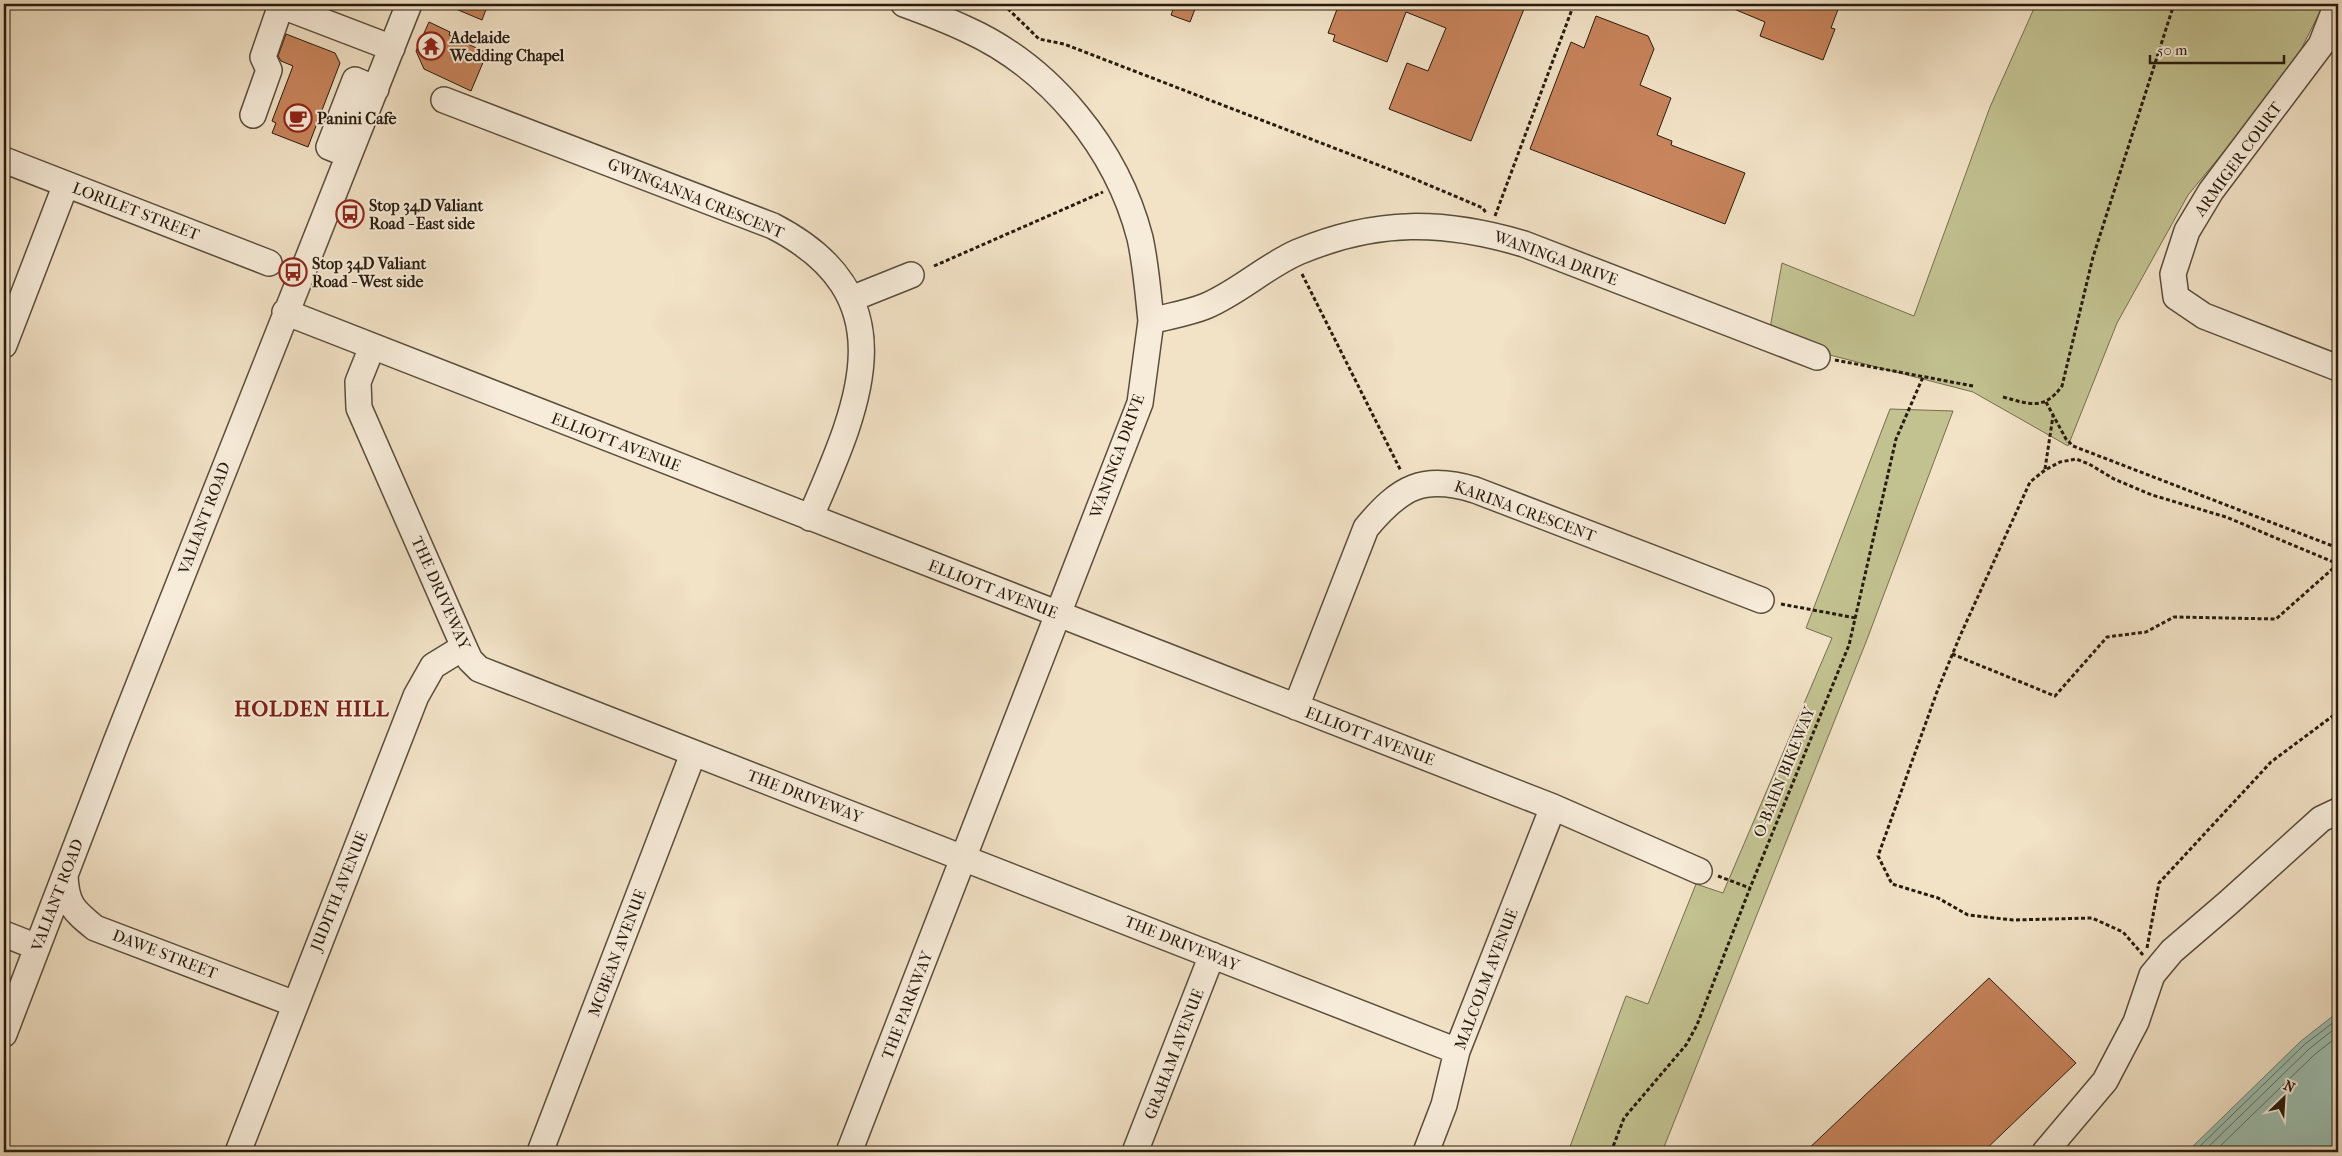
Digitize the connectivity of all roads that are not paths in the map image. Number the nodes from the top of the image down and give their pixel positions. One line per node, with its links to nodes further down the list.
1 (280, 4): 5 (street); 8 (street)
2 (409, 4): 5 (street, VALIANT ROAD)
3 (904, 4): 15 (street)
4 (2338, 4): 6 (street, ARMIGER COURT)
5 (392, 48): 14 (street, VALIANT ROAD)
6 (2330, 48): 19 (street, ARMIGER COURT)
7 (444, 100): 13 (street, GWINGANNA CRESCENT)
8 (253, 116)
9 (4, 160): 10 (street, LORILET STREET)
10 (66, 184): 11 (street, LORILET STREET); 16 (street)
11 (269, 263)
12 (923, 270): 13 (street)
13 (851, 299): 20 (street, GWINGANNA CRESCENT)
14 (285, 312): 17 (street, ELLIOTT AVENUE); 30 (street, VALIANT ROAD)
15 (1151, 320): 18 (street, WANINGA DRIVE); 22 (street, WANINGA DRIVE)
16 (4, 345)
17 (372, 347): 20 (street, ELLIOTT AVENUE); 23 (street, THE DRIVEWAY)
18 (1817, 357)
19 (2338, 368)
20 (810, 518): 22 (street, ELLIOTT AVENUE)
21 (1761, 600): 24 (street, KARINA CRESCENT)
22 (1059, 614): 24 (street, ELLIOTT AVENUE); 28 (street, WANINGA DRIVE)
23 (464, 646): 25 (street, THE DRIVEWAY); 34 (street, JUDITH AVENUE)
24 (1296, 707): 26 (street, ELLIOTT AVENUE)
25 (693, 754): 28 (street, THE DRIVEWAY); 38 (street, MCBEAN AVENUE)
26 (1553, 807): 29 (street, ELLIOTT AVENUE); 36 (street, MALCOLM AVENUE)
27 (2338, 811): 42 (street)
28 (964, 857): 33 (street, THE DRIVEWAY); 39 (street, THE PARKWAY)
29 (1699, 872)
30 (64, 875): 32 (street, VALIANT ROAD); 34 (street, DAWE STREET)
31 (4, 934): 32 (street)
32 (37, 947): 35 (street, VALIANT ROAD)
33 (1212, 955): 36 (street, THE DRIVEWAY); 40 (street, GRAHAM AVENUE)
34 (294, 1004): 37 (street, JUDITH AVENUE)
35 (4, 1034)
36 (1457, 1051): 41 (street, MALCOLM AVENUE)
37 (238, 1152)
38 (540, 1152)
39 (849, 1152)
40 (1135, 1152)
41 (1426, 1152)
42 (2045, 1152)

